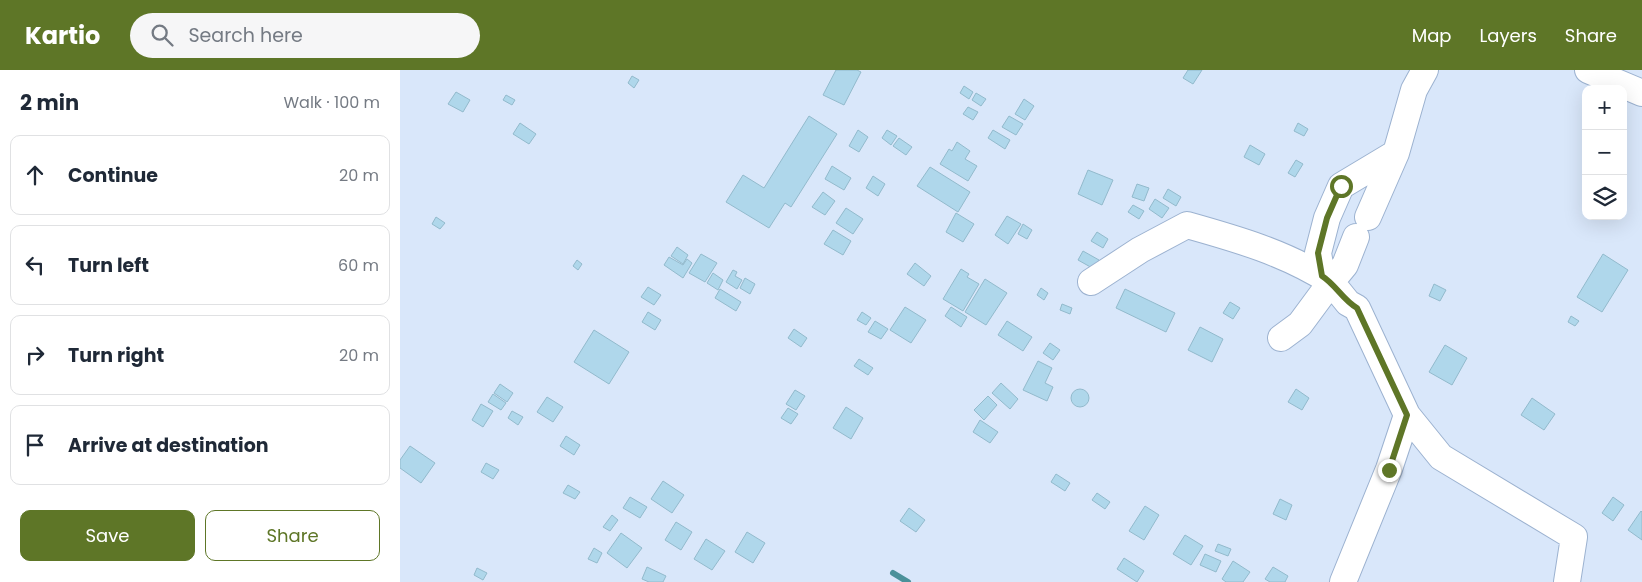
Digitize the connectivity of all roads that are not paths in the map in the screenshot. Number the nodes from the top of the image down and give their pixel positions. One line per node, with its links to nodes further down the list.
1 (1425, 70): 4 (street)
2 (1588, 70): 3 (street)
3 (1642, 93)
4 (1396, 153): 5 (street); 5 (street)
5 (1326, 279): 6 (street); 7 (street); 8 (street)
6 (1091, 282)
7 (1281, 338)
8 (1407, 415): 9 (street); 10 (street)
9 (1343, 582)
10 (1567, 582)

